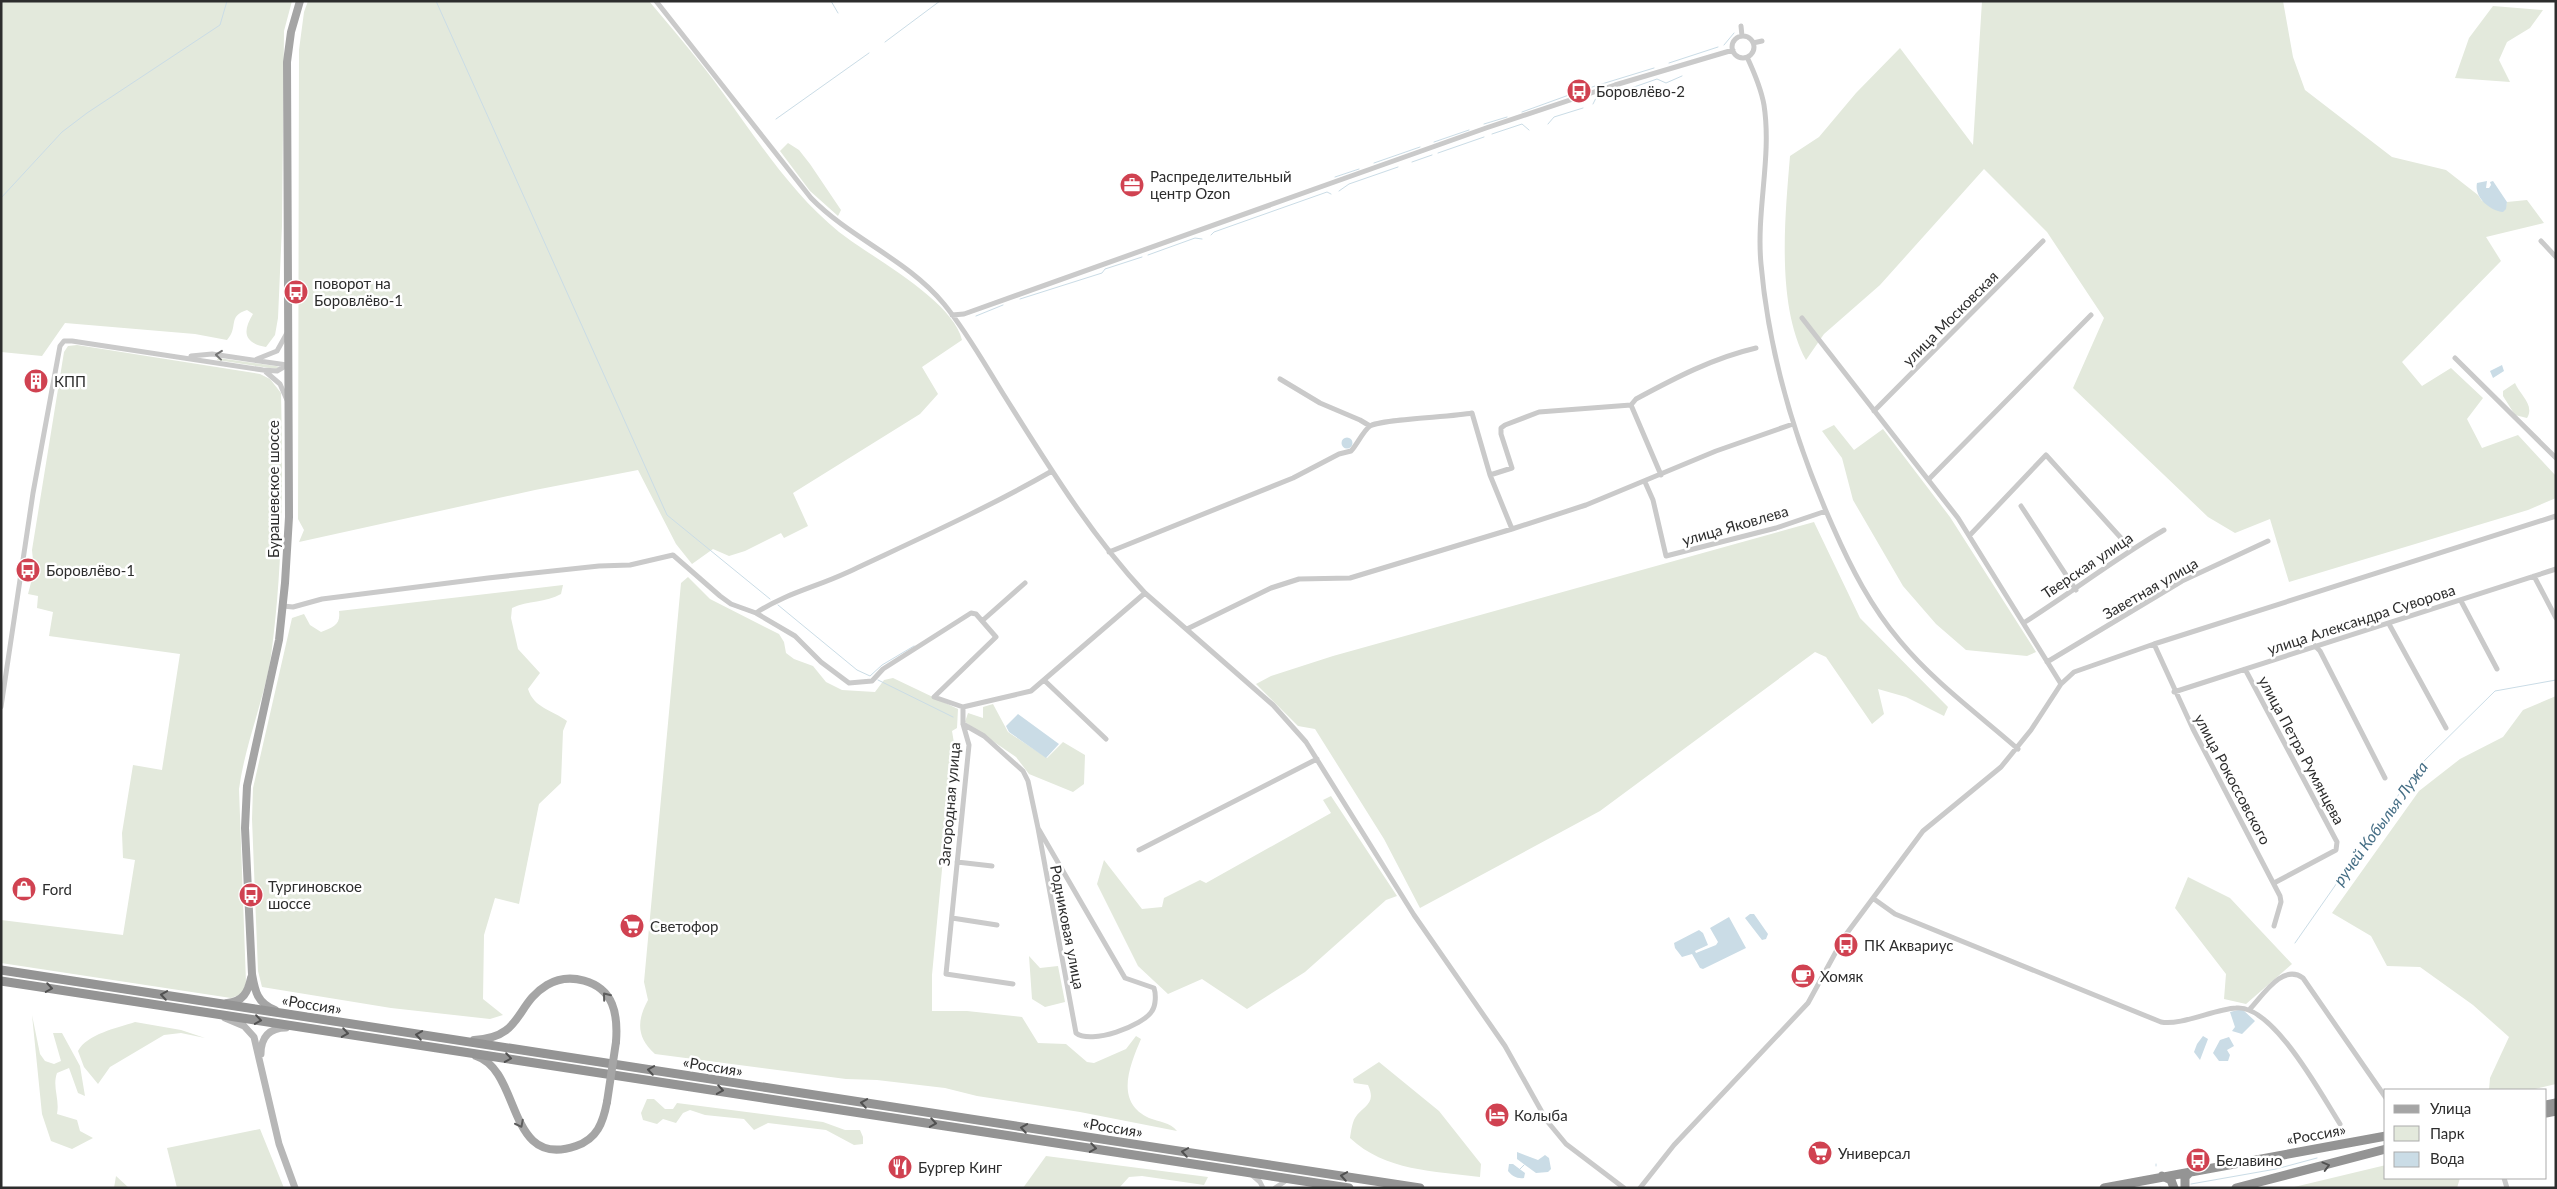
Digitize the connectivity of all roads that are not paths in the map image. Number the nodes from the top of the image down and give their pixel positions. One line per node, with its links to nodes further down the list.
1 (300, 1): 15 (main road, Бурашевское шоссе)
2 (656, 1): 12 (street)
3 (1741, 26): 4 (street)
4 (1742, 36): 6 (street); 7 (street)
5 (1762, 41): 6 (street)
6 (1753, 43): 8 (street)
7 (1732, 50): 8 (street); 12 (street)
8 (1747, 57): 26 (street)
9 (2043, 241): 25 (street, улица Московская)
10 (2541, 241): 11 (street)
11 (2556, 257)
12 (952, 315): 29 (street)
13 (2091, 315): 32 (street)
14 (1802, 318): 25 (street)
15 (288, 331): 19 (street); 20 (main road, Бурашевское шоссе)
16 (1756, 348): 24 (street)
17 (184, 357): 19 (street, one-way to 17); 21 (street); 64 (street)
18 (2455, 358): 28 (street)
19 (254, 360): 20 (street)
20 (288, 365): 21 (street); 23 (main road, Бурашевское шоссе)
21 (263, 370): 23 (street)
22 (1280, 378): 27 (street)
23 (287, 401): 49 (main road, Бурашевское шоссе)
24 (1631, 405): 30 (street); 31 (street)
25 (1874, 411): 32 (street)
26 (1793, 424): 31 (street); 35 (street)
27 (1370, 426): 30 (street); 42 (street)
28 (2556, 458)
29 (1052, 471): 42 (street); 50 (street)
30 (1490, 475): 37 (street)
31 (1661, 475): 33 (street)
32 (1929, 479): 39 (street)
33 (1645, 482): 35 (street, улица Яковлева); 37 (street)
34 (2020, 506): 46 (street)
35 (1826, 511): 69 (street)
36 (2556, 516): 56 (street)
37 (1512, 529): 55 (street)
38 (2164, 530): 41 (street, Тверская улица)
39 (1970, 535): 41 (street); 53 (street)
40 (2268, 541): 58 (street, Заветная улица)
41 (2132, 549): 46 (street, Тверская улица)
42 (1109, 552): 47 (street)
43 (2556, 569): 44 (street, улица Александра Суворова)
44 (2534, 576): 48 (street, улица Александра Суворова); 51 (street)
45 (1025, 583): 52 (street)
46 (2076, 590): 53 (street, Тверская улица)
47 (1145, 592): 55 (street); 61 (street)
48 (2461, 601): 54 (street, улица Александра Суворова); 59 (street)
49 (283, 606): 50 (street); 82 (main road, Бурашевское шоссе)
50 (756, 613): 52 (street)
51 (2556, 618)
52 (982, 621): 65 (street)
53 (2025, 622): 58 (street)
54 (2389, 624): 57 (street, улица Александра Суворова); 67 (street)
55 (1187, 629): 70 (street)
56 (2154, 644): 62 (street); 63 (street, улица Рокоссовского)
57 (2315, 646): 60 (street, улица Александра Суворова); 71 (street)
58 (2048, 662): 62 (street)
59 (2497, 669)
60 (2245, 670): 63 (street, улица Александра Суворова); 76 (street, улица Петра Румянцева)
61 (1045, 681): 65 (street); 68 (street)
62 (2061, 684): 69 (street)
63 (2174, 692): 76 (street, улица Рокоссовского)
64 (1, 707)
65 (963, 708): 66 (street, Загородная улица)
66 (963, 724): 72 (street, Родниковая улица); 74 (street, Загородная улица)
67 (2446, 728)
68 (1106, 739)
69 (2018, 749): 77 (street)
70 (1317, 759): 73 (street); 106 (street)
71 (2385, 778)
72 (1038, 828): 72 (street, Родниковая улица)
73 (1139, 850)
74 (957, 862): 75 (street); 78 (street, Загородная улица)
75 (992, 866)
76 (2274, 883): 80 (street, улица Рокоссовского)
77 (1874, 899): 86 (street); 107 (street)
78 (952, 918): 79 (street); 84 (street, Загородная улица)
79 (997, 925)
80 (2274, 926)
81 (1, 970): 85 (highway, «Россия», one-way to 81)
82 (252, 974): 85 (main road, Бурашевское шоссе); 88 (main road, Бурашевское шоссе)
83 (1, 981): 87 (highway, «Россия», one-way to 87)
84 (1014, 984)
85 (212, 1003): 88 (highway, «Россия»)
86 (2250, 1009): 93 (street); 94 (street)
87 (211, 1013): 89 (highway, «Россия», one-way to 89); 92 (main road)
88 (286, 1014): 90 (highway, «Россия», one-way to 88)
89 (306, 1027): 91 (highway, «Россия», one-way to 91); 92 (main road)
90 (460, 1041): 91 (main road, one-way to 90, bridge); 105 (highway, «Россия», one-way to 90)
91 (459, 1051): 97 (highway, «Россия», one-way to 97)
92 (262, 1066): 101 (main road)
93 (2384, 1095)
94 (2340, 1124)
95 (2384, 1136): 98 (highway, «Россия»)
96 (2384, 1150): 111 (highway, «Россия», one-way to 96)
97 (1242, 1171): 100 (highway, «Россия»); 102 (street)
98 (2192, 1171): 99 (highway, «Россия»); 110 (highway)
99 (2162, 1176): 108 (highway, «Россия»); 109 (highway)
100 (1293, 1180): 103 (street); 104 (highway, «Россия»)
101 (295, 1188)
102 (1263, 1188)
103 (1275, 1188)
104 (1350, 1188)
105 (1420, 1188)
106 (1624, 1188)
107 (1640, 1188)
108 (2104, 1188)
109 (2174, 1188)
110 (2185, 1188)
111 (2236, 1188)

